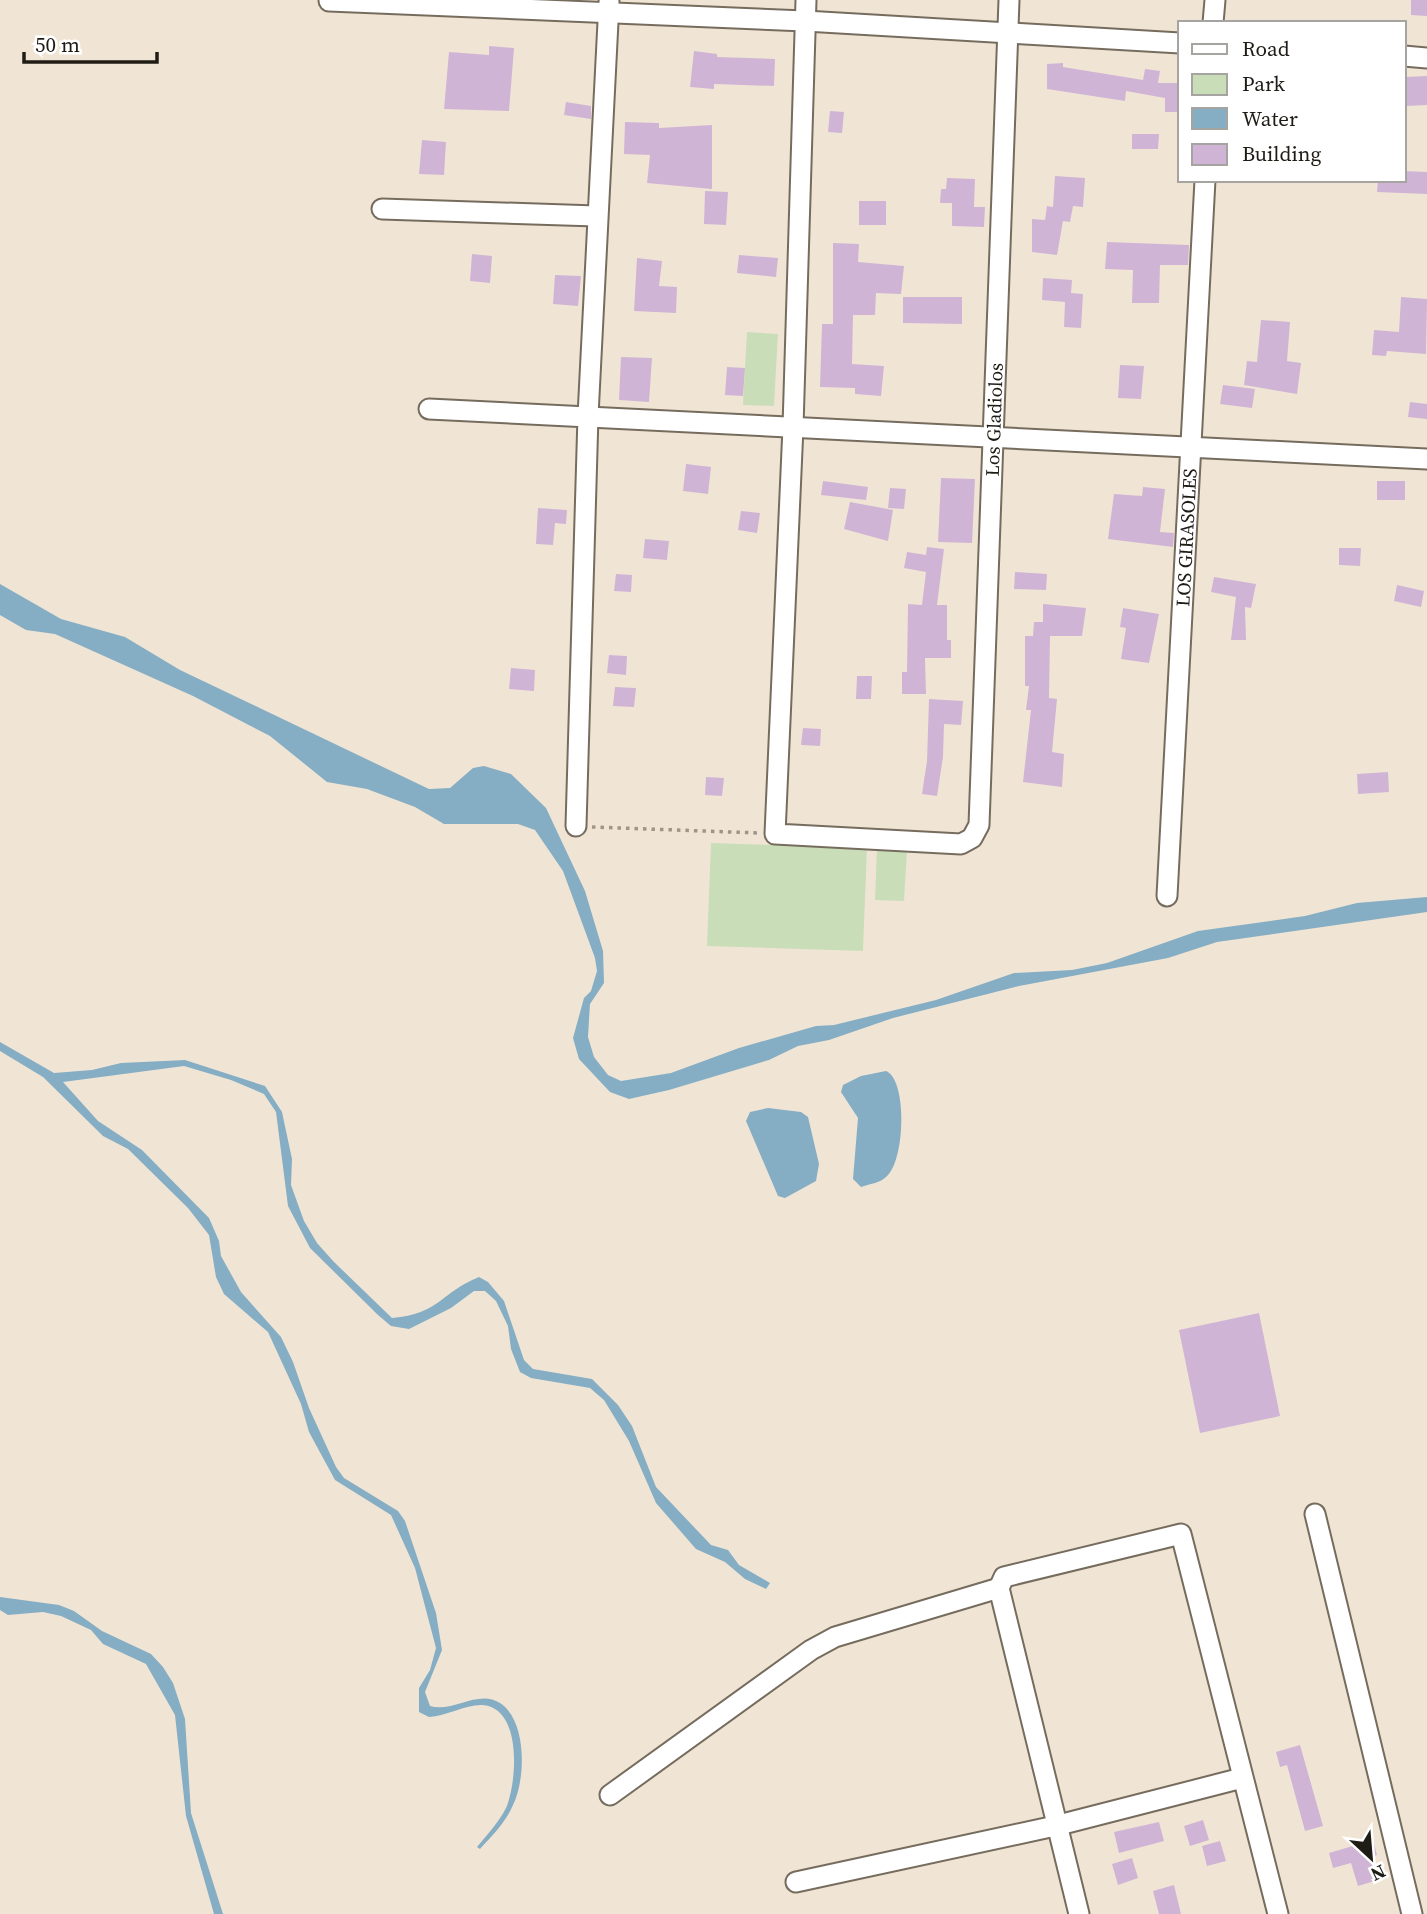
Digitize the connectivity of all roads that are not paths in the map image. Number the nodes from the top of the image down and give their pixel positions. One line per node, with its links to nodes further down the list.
1 (806, 0): 6 (street)
2 (1009, 0): 8 (street, Los Gladiolos)
3 (1215, 0): 7 (street)
4 (329, 1): 5 (street)
5 (609, 6): 6 (street); 14 (street)
6 (805, 21): 8 (street); 17 (street)
7 (1213, 21)
8 (1007, 33): 9 (street); 18 (street, Los Gladiolos)
9 (1178, 43)
10 (1406, 56): 11 (street)
11 (1427, 58)
12 (1205, 182): 19 (street, LOS GIRASOLES)
13 (382, 209): 14 (street)
14 (596, 216): 16 (street)
15 (429, 409): 16 (street)
16 (588, 416): 17 (street); 21 (street)
17 (793, 427): 18 (street); 18 (street, Los Gladiolos)
18 (992, 437): 19 (street)
19 (1192, 448): 20 (street); 22 (street, LOS GIRASOLES)
20 (1427, 459)
21 (576, 826)
22 (1167, 896)
23 (1315, 1514): 31 (street)
24 (999, 1588): 25 (street); 26 (street); 27 (street)
25 (1242, 1778): 27 (street); 30 (street)
26 (610, 1795)
27 (1055, 1826): 28 (street); 29 (street)
28 (796, 1882)
29 (1079, 1914)
30 (1278, 1914)
31 (1412, 1914)

